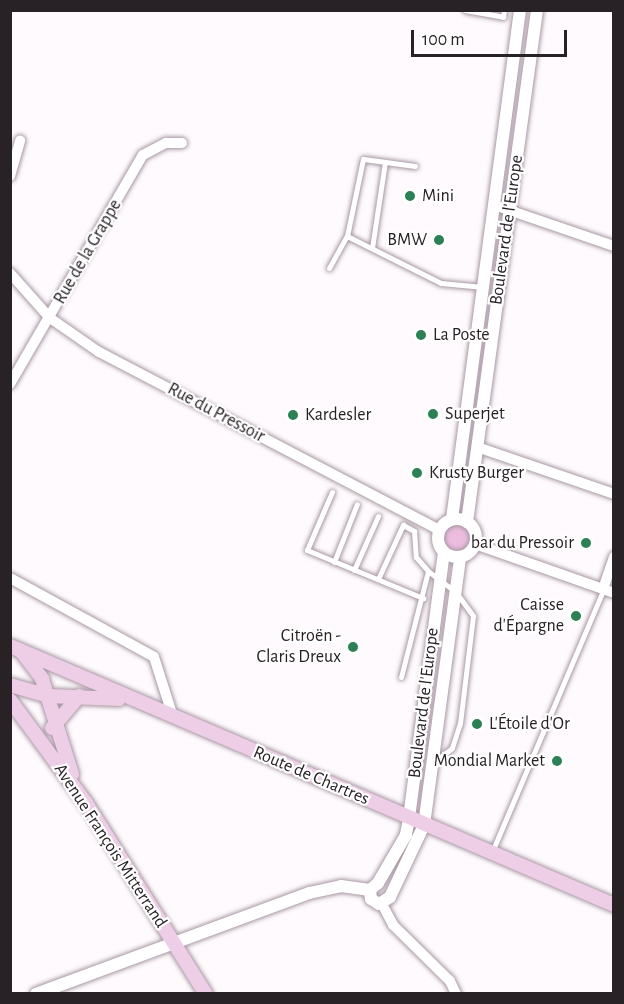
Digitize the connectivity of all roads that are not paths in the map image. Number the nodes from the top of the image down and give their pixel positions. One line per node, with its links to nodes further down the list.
1 (465, 10): 2 (lane)
2 (504, 10)
3 (520, 10): 10 (street, Boulevard de l'Europe)
4 (537, 10): 11 (street, Boulevard de l'Europe)
5 (20, 140): 9 (street)
6 (182, 142): 18 (street, Rue de la Grappe)
7 (385, 162): 8 (lane); 12 (lane); 14 (lane)
8 (415, 166)
9 (10, 176)
10 (494, 204): 11 (street); 17 (street, Boulevard de l'Europe)
11 (510, 208): 13 (street); 20 (street, Boulevard de l'Europe)
12 (347, 236): 14 (lane); 15 (lane)
13 (614, 246)
14 (372, 248): 17 (lane)
15 (329, 268)
16 (10, 273): 18 (street, Rue du Pressoir)
17 (483, 287): 25 (street, Boulevard de l'Europe)
18 (50, 318): 19 (street, Rue de la Grappe); 27 (street, Rue du Pressoir)
19 (10, 384)
20 (477, 447): 22 (street); 26 (street, Boulevard de l'Europe)
21 (332, 492): 32 (lane)
22 (614, 494)
23 (357, 504): 32 (lane)
24 (378, 516): 33 (lane)
25 (452, 519): 26 (street); 27 (street)
26 (467, 522): 28 (street, Boulevard de l'Europe)
27 (439, 530): 29 (street, Boulevard de l'Europe)
28 (475, 544): 30 (street); 39 (street)
29 (444, 552): 30 (street); 36 (street, Boulevard de l'Europe)
30 (460, 557): 38 (street, Boulevard de l'Europe)
31 (614, 557): 39 (street)
32 (334, 562): 33 (lane)
33 (354, 570): 37 (lane)
34 (428, 572): 36 (lane); 37 (lane); 40 (lane)
35 (10, 578): 48 (street)
36 (440, 578): 38 (lane); 51 (street, Boulevard de l'Europe)
37 (378, 579): 40 (lane)
38 (455, 591): 52 (street, Boulevard de l'Europe); 53 (lane)
39 (608, 591): 57 (lane)
40 (423, 598): 42 (lane)
41 (13, 647): 44 (main road); 47 (main road, Route de Chartres)
42 (401, 677)
43 (10, 685): 44 (main road)
44 (49, 696): 45 (main road); 49 (main road)
45 (79, 696): 47 (main road); 49 (main road)
46 (10, 700): 50 (main road, Avenue François Mitterrand)
47 (139, 703): 48 (main road, Route de Chartres)
48 (173, 717): 55 (main road, Route de Chartres)
49 (55, 726): 50 (main road); 54 (main road)
50 (34, 732): 54 (main road, Avenue François Mitterrand)
51 (420, 736): 52 (street); 55 (street, Boulevard de l'Europe)
52 (435, 738): 53 (street, Boulevard de l'Europe)
53 (432, 763): 56 (street, Boulevard de l'Europe)
54 (86, 803): 62 (main road, Avenue François Mitterrand)
55 (409, 819): 56 (main road, Route de Chartres); 58 (street, Boulevard de l'Europe)
56 (424, 825): 57 (main road, Route de Chartres); 59 (street, Boulevard de l'Europe)
57 (491, 854): 61 (main road, Route de Chartres)
58 (374, 886): 59 (street); 60 (street); 62 (street)
59 (390, 891): 60 (street, Boulevard de l'Europe)
60 (382, 904): 65 (street)
61 (614, 905)
62 (172, 941): 63 (street); 64 (main road, Avenue François Mitterrand)
63 (36, 993)
64 (206, 993)
65 (456, 993)

